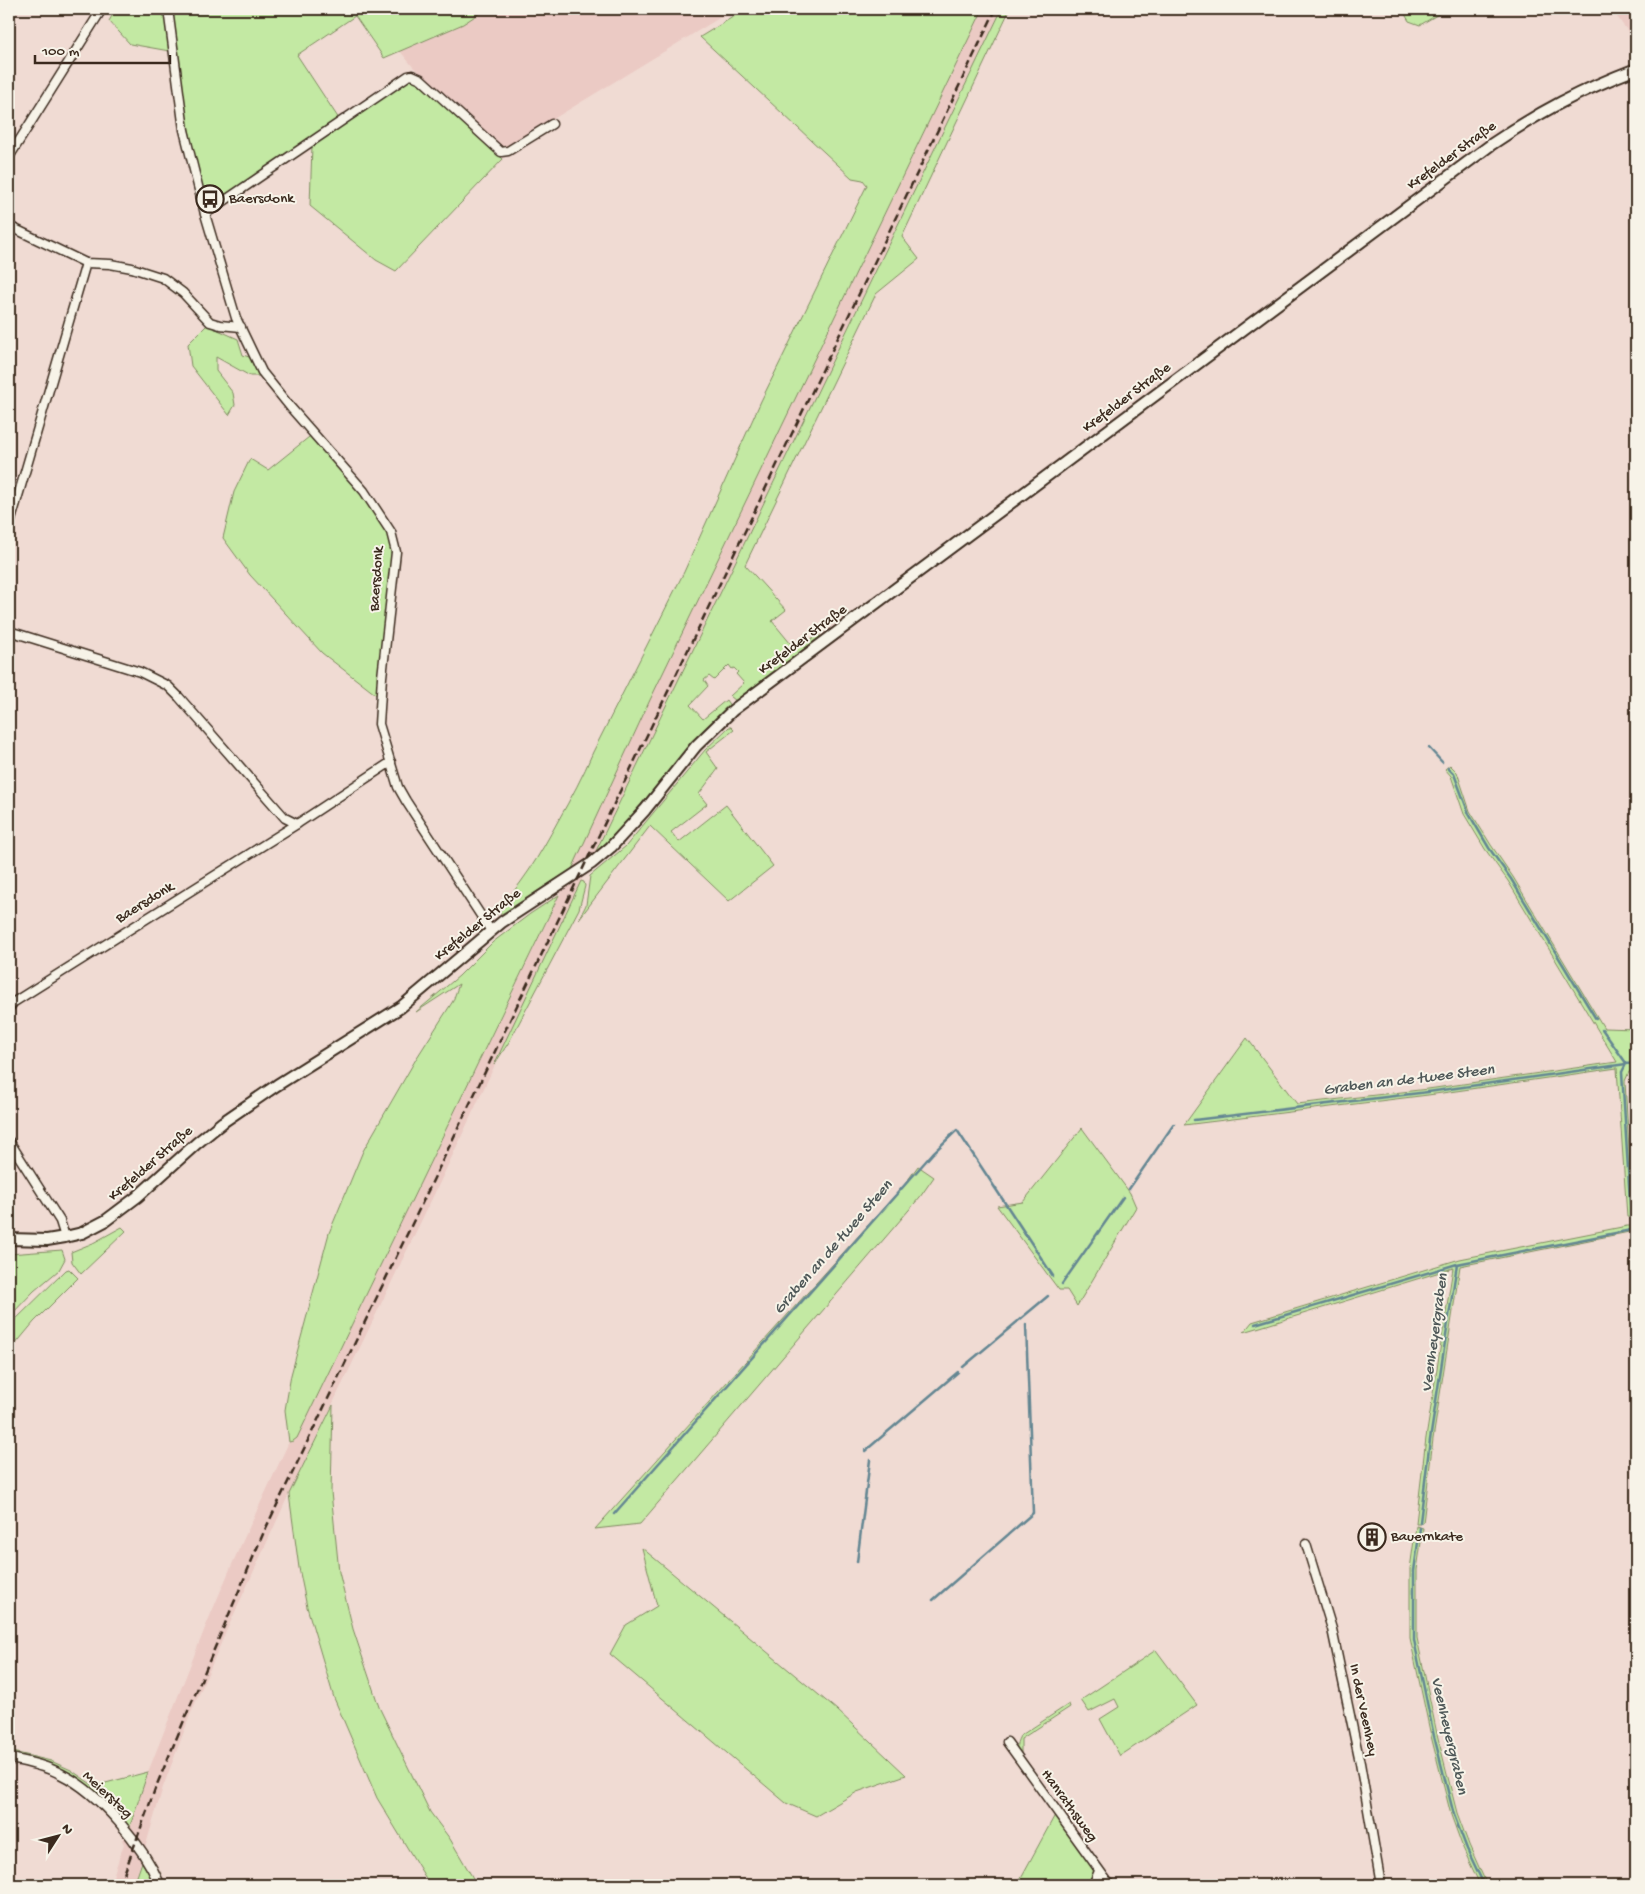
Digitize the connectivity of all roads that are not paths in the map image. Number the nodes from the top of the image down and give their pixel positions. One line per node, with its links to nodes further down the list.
1 (102, 9): 5 (street)
2 (168, 9): 6 (street, Baersdonk)
3 (1636, 69): 14 (main road, Krefelder Straße)
4 (552, 124): 6 (street)
5 (9, 156)
6 (205, 214): 9 (street, Baersdonk)
7 (9, 226): 8 (street)
8 (86, 263): 9 (street); 10 (street)
9 (241, 327): 12 (street, Baersdonk)
10 (9, 528)
11 (9, 631): 13 (street)
12 (391, 762): 13 (street, Baersdonk); 14 (street, Baersdonk)
13 (297, 824): 15 (street, Baersdonk)
14 (491, 931): 17 (main road, Krefelder Straße)
15 (9, 1008)
16 (9, 1141): 17 (street)
17 (65, 1237): 18 (main road, Krefelder Straße)
18 (9, 1240)
19 (1306, 1544): 26 (street, In der Veenhey)
20 (1007, 1742): 22 (street, Hanrathsweg)
21 (9, 1758): 23 (street, Meiersteg)
22 (1099, 1871): 24 (street); 25 (street, Hanrathsweg)
23 (160, 1885)
24 (1093, 1885)
25 (1110, 1885)
26 (1380, 1885)

